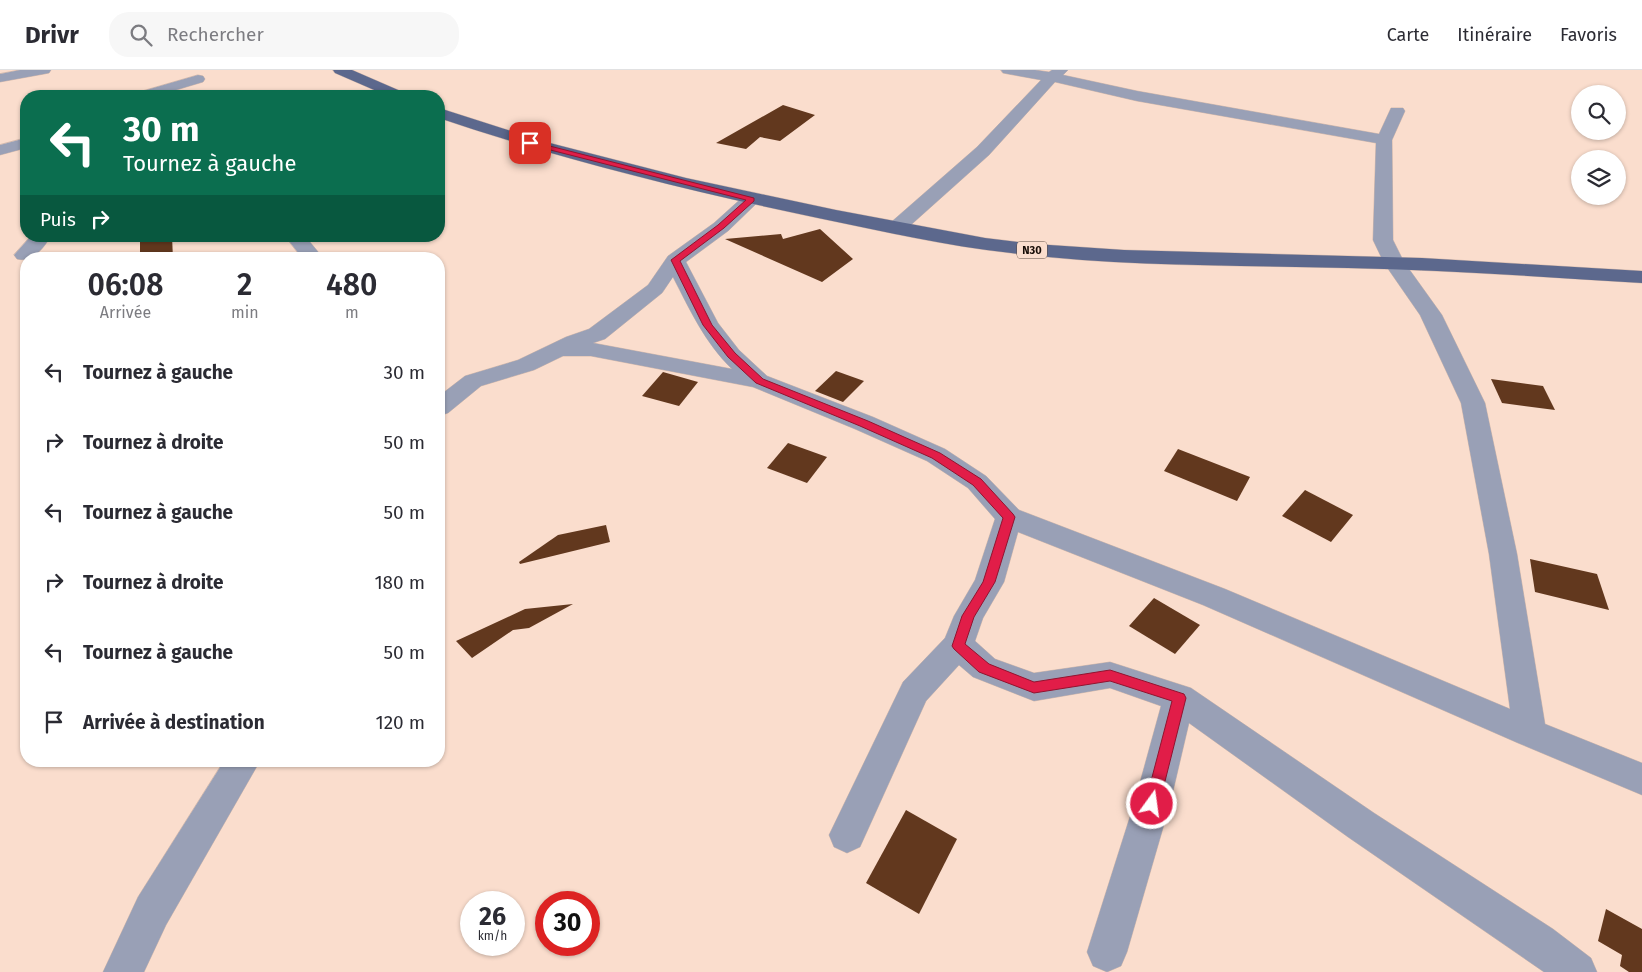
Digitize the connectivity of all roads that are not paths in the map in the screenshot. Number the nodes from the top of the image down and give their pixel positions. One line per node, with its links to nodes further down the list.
1 (44, 70): 6 (street)
2 (340, 70): 9 (main road)
3 (1008, 70): 4 (street)
4 (1056, 73): 12 (street); 16 (street)
5 (200, 74): 7 (street); 8 (street)
6 (0, 78)
7 (157, 90)
8 (191, 90)
9 (386, 90)
10 (1397, 111): 12 (street)
11 (445, 115): 15 (main road, N30)
12 (1384, 140): 22 (street)
13 (20, 145): 14 (street)
14 (0, 150)
15 (751, 199): 16 (main road, N30); 21 (street)
16 (896, 228): 22 (main road, N30)
17 (36, 242): 19 (street)
18 (298, 242): 20 (street)
19 (27, 252)
20 (307, 252)
21 (675, 260): 24 (street); 25 (street)
22 (1394, 263): 23 (main road, N30); 30 (street)
23 (1642, 277)
24 (558, 349): 25 (street); 26 (street)
25 (759, 381): 27 (street)
26 (445, 403)
27 (1009, 517): 28 (street); 30 (street)
28 (958, 646): 29 (street); 33 (street)
29 (1179, 698): 34 (street); 36 (street)
30 (1530, 734): 32 (street)
31 (239, 767): 35 (street)
32 (1642, 779)
33 (848, 835)
34 (1107, 952)
35 (123, 972)
36 (1577, 972)

